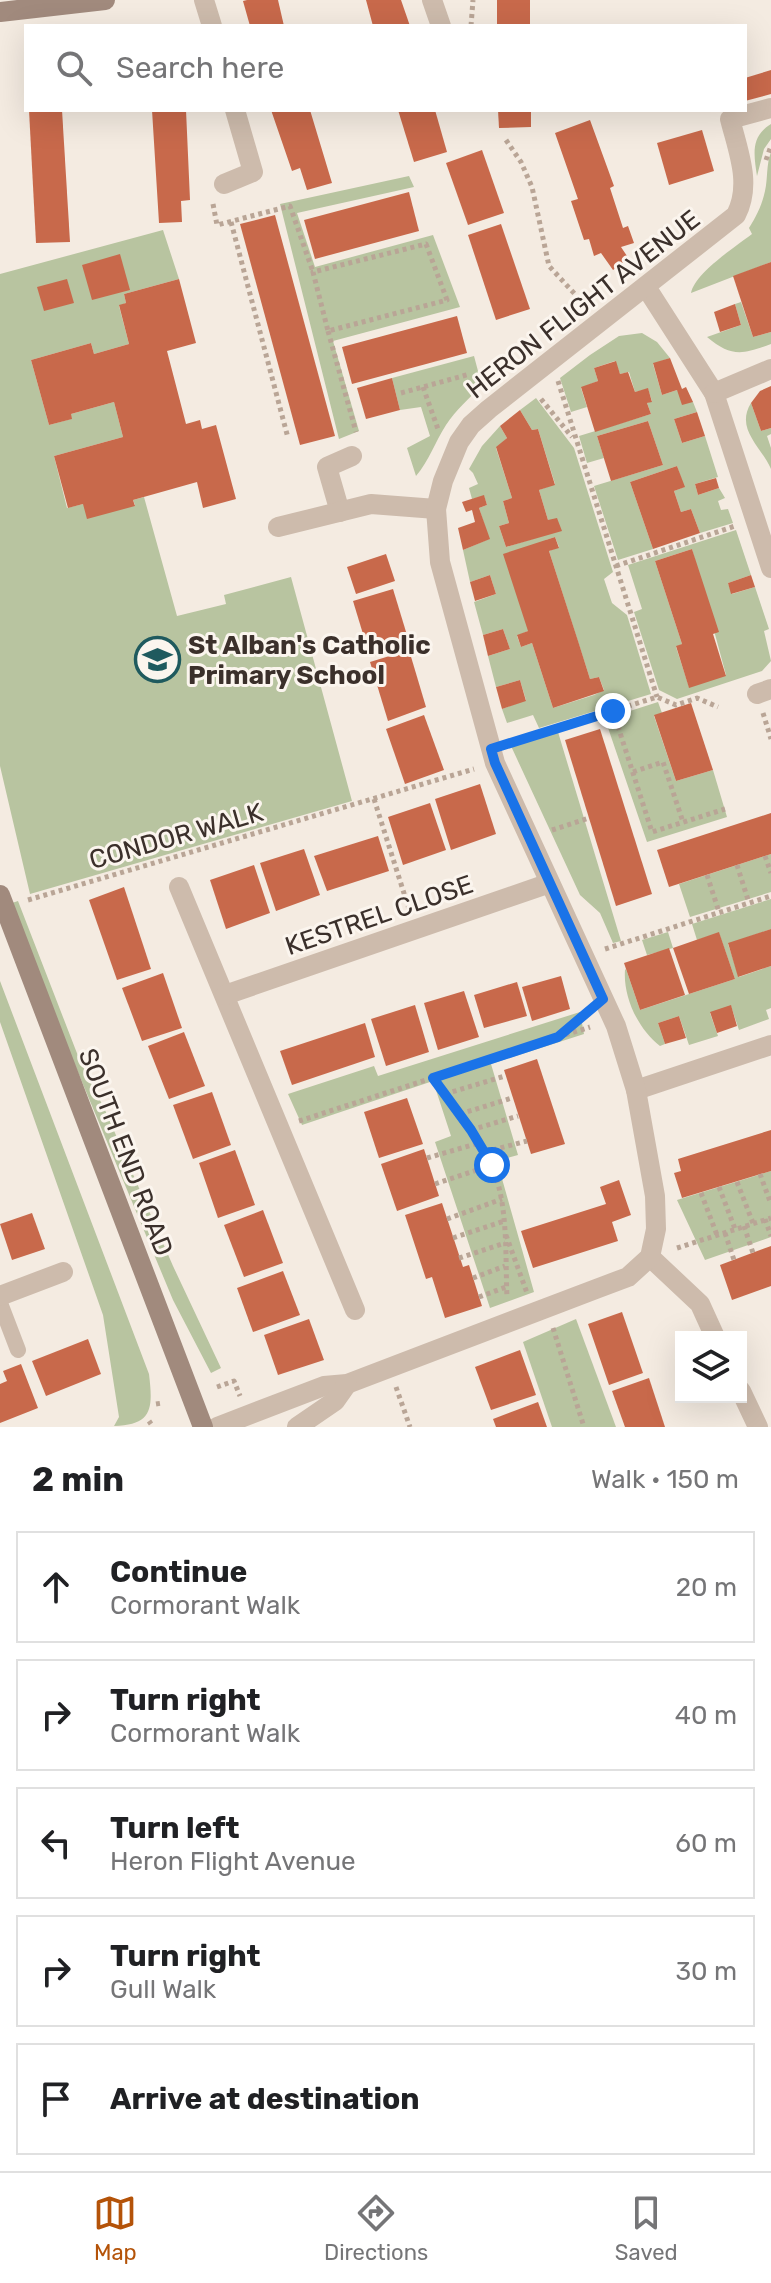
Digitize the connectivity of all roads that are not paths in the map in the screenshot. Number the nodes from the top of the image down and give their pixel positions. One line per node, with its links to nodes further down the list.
1 (105, 0): 4 (street)
2 (204, 0): 5 (street)
3 (432, 0): 6 (street)
4 (0, 12)
5 (211, 24)
6 (440, 24)
7 (771, 108): 10 (street, HERON FLIGHT AVENUE)
8 (236, 112): 9 (street)
9 (224, 184)
10 (646, 287): 12 (street); 14 (street, HERON FLIGHT AVENUE)
11 (771, 369): 12 (street)
12 (714, 393): 17 (street)
13 (352, 456): 15 (street)
14 (436, 509): 15 (street); 18 (street, HERON FLIGHT AVENUE)
15 (340, 512): 16 (street)
16 (278, 527)
17 (771, 568)
18 (550, 883): 21 (street, KESTREL CLOSE); 23 (street, HERON FLIGHT AVENUE)
19 (179, 887): 21 (street)
20 (0, 895): 33 (street, SOUTH END ROAD)
21 (225, 995): 28 (street)
22 (771, 1045): 23 (street)
23 (636, 1090): 24 (street, HERON FLIGHT AVENUE)
24 (650, 1257): 29 (street); 31 (street)
25 (63, 1272): 26 (street)
26 (0, 1296)
27 (0, 1303): 30 (lane)
28 (355, 1310)
29 (712, 1331)
30 (18, 1350)
31 (347, 1384): 34 (street); 35 (street)
32 (747, 1403): 36 (street)
33 (203, 1427)
34 (217, 1427)
35 (297, 1427)
36 (758, 1427)

